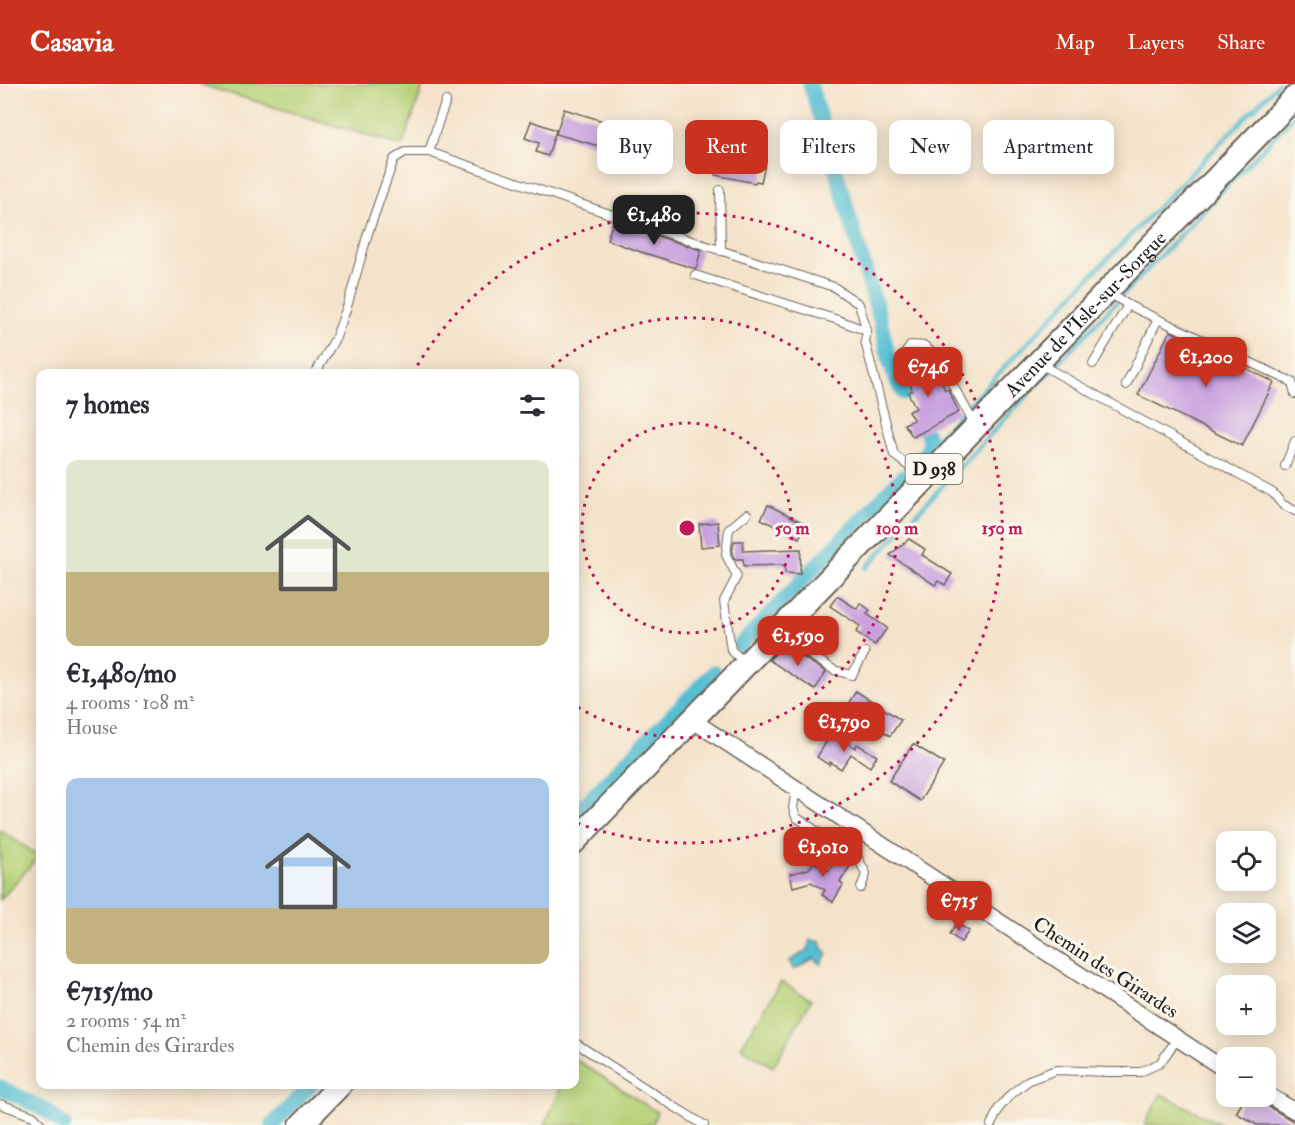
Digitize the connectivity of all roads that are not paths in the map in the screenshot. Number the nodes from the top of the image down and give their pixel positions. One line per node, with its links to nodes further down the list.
1 (1295, 97): 7 (main road, Avenue de l'Isle-sur-Sorgue / D 938)
2 (446, 101): 3 (lane)
3 (429, 152): 5 (lane); 13 (lane)
4 (720, 190): 5 (lane)
5 (721, 251): 10 (lane)
6 (695, 276): 10 (lane)
7 (1107, 292): 8 (lane); 11 (main road, Avenue de l'Isle-sur-Sorgue / D 938)
8 (1128, 305): 9 (lane); 12 (lane)
9 (1158, 319): 15 (lane); 16 (lane)
10 (867, 331): 20 (lane)
11 (1038, 363): 17 (main road, Avenue de l'Isle-sur-Sorgue / D 938); 21 (lane)
12 (1093, 364)
13 (318, 369)
14 (902, 378): 17 (lane)
15 (1126, 385)
16 (1295, 394)
17 (976, 427): 20 (main road, Avenue de l'Isle-sur-Sorgue / D 938)
18 (1295, 441): 19 (lane)
19 (1285, 466)
20 (923, 480): 23 (main road, Avenue de l'Isle-sur-Sorgue / D 938)
21 (1295, 512)
22 (747, 514): 25 (lane)
23 (777, 633): 24 (lane); 25 (main road, Avenue de l'Isle-sur-Sorgue / D 938)
24 (865, 652)
25 (747, 664): 26 (main road, Avenue de l'Isle-sur-Sorgue / D 938)
26 (692, 720): 27 (street, Chemin des Girardes); 28 (main road, Avenue de l'Isle-sur-Sorgue / D 938)
27 (796, 789): 29 (lane); 30 (street, Chemin des Girardes)
28 (579, 837)
29 (861, 888)
30 (1177, 1039): 32 (street, Chemin des Girardes); 40 (lane)
31 (579, 1045): 39 (lane)
32 (1216, 1064)
33 (335, 1089): 38 (main road)
34 (1276, 1100): 36 (street)
35 (0, 1104): 37 (lane)
36 (1295, 1111)
37 (42, 1125)
38 (302, 1125)
39 (704, 1125)
40 (991, 1125)

